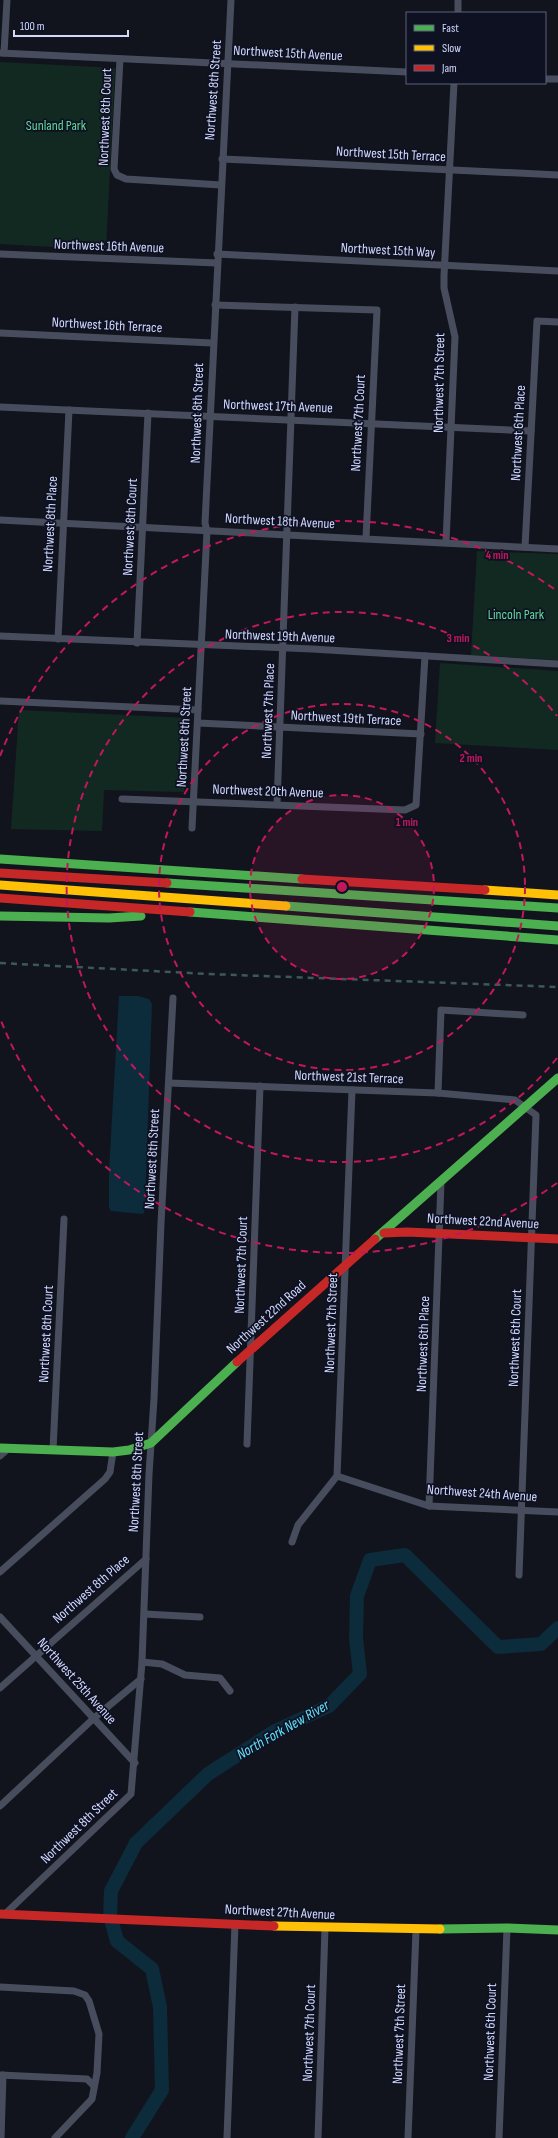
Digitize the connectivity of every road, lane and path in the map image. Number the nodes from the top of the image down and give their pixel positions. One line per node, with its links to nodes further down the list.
1 (7, 0): 5 (street)
2 (231, 0): 7 (street, Northwest 8th Street)
3 (458, 0): 4 (street)
4 (458, 12)
5 (2, 53): 6 (street, Northwest 15th Avenue)
6 (120, 59): 7 (street, Northwest 15th Avenue); 15 (street, Northwest 8th Court)
7 (228, 64): 8 (street, Northwest 15th Avenue); 12 (street, Northwest 8th Street)
8 (406, 72)
9 (546, 79): 10 (street)
10 (558, 79)
11 (454, 84): 13 (street, Northwest 7th Street)
12 (222, 159): 13 (street, Northwest 15th Terrace); 15 (street, Northwest 8th Street)
13 (449, 169): 14 (street, Northwest 15th Terrace); 19 (street, Northwest 7th Street)
14 (558, 175)
15 (221, 185): 17 (street, Northwest 8th Street)
16 (0, 254): 18 (street, Northwest 16th Avenue)
17 (218, 254): 18 (street, Northwest 8th Street); 19 (street, Northwest 15th Way)
18 (217, 263): 21 (street, Northwest 8th Street)
19 (444, 266): 20 (street, Northwest 15th Way); 32 (street, Northwest 7th Street)
20 (558, 272)
21 (214, 305): 22 (street); 25 (street, Northwest 8th Street)
22 (295, 307): 30 (street, Northwest 7th Place); 31 (street, Northwest 7th Court)
23 (558, 322): 33 (street, Northwest 6th Place)
24 (0, 333): 25 (street, Northwest 16th Terrace)
25 (212, 343): 29 (street, Northwest 8th Street)
26 (0, 407): 27 (street, Northwest 17th Avenue)
27 (69, 410): 28 (street, Northwest 17th Avenue); 35 (street, Northwest 8th Place)
28 (148, 413): 29 (street, Northwest 17th Avenue); 36 (street, Northwest 8th Court)
29 (210, 416): 30 (street, Northwest 17th Avenue); 37 (street, Northwest 8th Street)
30 (291, 419): 31 (street, Northwest 17th Avenue); 38 (street, Northwest 7th Place)
31 (371, 423): 32 (street, Northwest 17th Avenue); 39 (street, Northwest 7th Court)
32 (452, 427): 33 (street, Northwest 17th Avenue); 40 (street, Northwest 7th Street)
33 (531, 431): 41 (street, Northwest 6th Place)
34 (0, 520): 35 (street, Northwest 18th Avenue)
35 (63, 524): 36 (street, Northwest 18th Avenue); 44 (street, Northwest 8th Place)
36 (143, 528): 37 (street, Northwest 18th Avenue); 45 (street, Northwest 8th Court)
37 (207, 531): 38 (street, Northwest 18th Avenue); 46 (street, Northwest 8th Street)
38 (288, 535): 39 (street, Northwest 18th Avenue); 47 (street, Northwest 7th Place)
39 (366, 538): 40 (street, Northwest 18th Avenue)
40 (446, 542): 41 (street, Northwest 18th Avenue)
41 (525, 547): 42 (street, Northwest 18th Avenue)
42 (558, 549)
43 (0, 636): 44 (street, Northwest 19th Avenue)
44 (58, 639): 45 (street, Northwest 19th Avenue)
45 (137, 643): 46 (street, Northwest 19th Avenue)
46 (202, 646): 47 (street, Northwest 19th Avenue); 51 (street, Northwest 8th Street)
47 (284, 649): 48 (street, Northwest 19th Avenue); 53 (street, Northwest 7th Place)
48 (424, 656): 49 (street, Northwest 19th Avenue); 54 (street)
49 (558, 664)
50 (0, 701): 51 (street)
51 (198, 710): 52 (street, Northwest 8th Street)
52 (198, 722): 53 (street, Northwest 19th Terrace); 56 (street, Northwest 8th Street)
53 (280, 728): 54 (street, Northwest 19th Terrace); 57 (street, Northwest 7th Place)
54 (421, 734): 57 (street, Northwest 20th Avenue)
55 (122, 799): 56 (street, Northwest 20th Avenue)
56 (194, 801): 57 (street, Northwest 20th Avenue); 58 (street, Northwest 8th Street)
57 (277, 804)
58 (192, 828)
59 (0, 851): 61 (main road)
60 (0, 859): 61 (main road)
61 (41, 862): 64 (main road)
62 (0, 873): 66 (main road)
63 (0, 885): 69 (main road)
64 (558, 895)
65 (0, 898): 67 (main road)
66 (558, 908)
67 (179, 913): 68 (main road); 70 (main road)
68 (0, 916)
69 (558, 926)
70 (558, 940)
71 (173, 998): 74 (street, Northwest 8th Street)
72 (523, 1015): 77 (street)
73 (558, 1078): 78 (main road, Northwest 22nd Road)
74 (169, 1083): 75 (street, Northwest 21st Terrace); 89 (street, Northwest 8th Street)
75 (260, 1086): 76 (street, Northwest 21st Terrace); 88 (street, Northwest 7th Court)
76 (352, 1090): 77 (street, Northwest 21st Terrace); 87 (street, Northwest 7th Street)
77 (438, 1093): 78 (street, Northwest 21st Terrace)
78 (526, 1107): 79 (main road, Northwest 22nd Road); 85 (street, Northwest 6th Court)
79 (441, 1182): 81 (main road, Northwest 22nd Road); 84 (street, Northwest 6th Place)
80 (64, 1219): 92 (street, Northwest 8th Court)
81 (395, 1223): 82 (main road, Northwest 22nd Avenue); 83 (main road, Northwest 22nd Road)
82 (407, 1232): 83 (main road, Northwest 22nd Avenue); 84 (main road, Northwest 22nd Avenue)
83 (384, 1233): 87 (main road, Northwest 22nd Road)
84 (440, 1233): 85 (main road, Northwest 22nd Avenue); 96 (street, Northwest 6th Place)
85 (532, 1237): 86 (main road, Northwest 22nd Avenue); 97 (street, Northwest 6th Court)
86 (558, 1239)
87 (346, 1265): 88 (main road, Northwest 22nd Road); 95 (street, Northwest 7th Street)
88 (252, 1347): 89 (main road, Northwest 22nd Road); 90 (street, Northwest 7th Court)
89 (151, 1443): 93 (main road, Northwest 22nd Road); 100 (street, Northwest 8th Street)
90 (247, 1444)
91 (4, 1448): 92 (main road); 94 (street)
92 (53, 1450): 93 (main road)
93 (113, 1452): 101 (street)
94 (0, 1456)
95 (337, 1476): 96 (street, Northwest 24th Avenue); 99 (street)
96 (429, 1506): 97 (street, Northwest 24th Avenue)
97 (521, 1510): 98 (street, Northwest 24th Avenue); 102 (street, Northwest 6th Court)
98 (558, 1512)
99 (292, 1542)
100 (146, 1559): 103 (street, Northwest 8th Street); 106 (street, Northwest 8th Place)
101 (0, 1572)
102 (519, 1575)
103 (145, 1614): 105 (street); 107 (street, Northwest 8th Street)
104 (0, 1617): 106 (street, Northwest 25th Avenue)
105 (200, 1617)
106 (35, 1655): 109 (street, Northwest 8th Place); 111 (street, Northwest 25th Avenue)
107 (142, 1662): 108 (street, Northwest 8th Street); 110 (street)
108 (142, 1679): 111 (street); 112 (street, Northwest 8th Street)
109 (0, 1688)
110 (230, 1691)
111 (93, 1719): 112 (street, Northwest 25th Avenue); 113 (street)
112 (135, 1763): 114 (street, Northwest 8th Street)
113 (0, 1806)
114 (2, 1914): 115 (main road, Northwest 27th Avenue)
115 (236, 1924): 116 (main road, Northwest 27th Avenue); 125 (street)
116 (326, 1928): 118 (main road, Northwest 27th Avenue); 126 (street, Northwest 7th Court)
117 (507, 1928): 118 (main road, Northwest 27th Avenue); 119 (main road, Northwest 27th Avenue); 128 (street, Northwest 6th Court)
118 (416, 1930): 127 (street, Northwest 7th Street)
119 (558, 1930)
120 (0, 1987): 122 (street)
121 (2, 2075): 122 (street); 123 (street)
122 (94, 2086): 124 (street)
123 (1, 2138)
124 (55, 2138)
125 (227, 2138)
126 (318, 2138)
127 (408, 2138)
128 (499, 2138)

